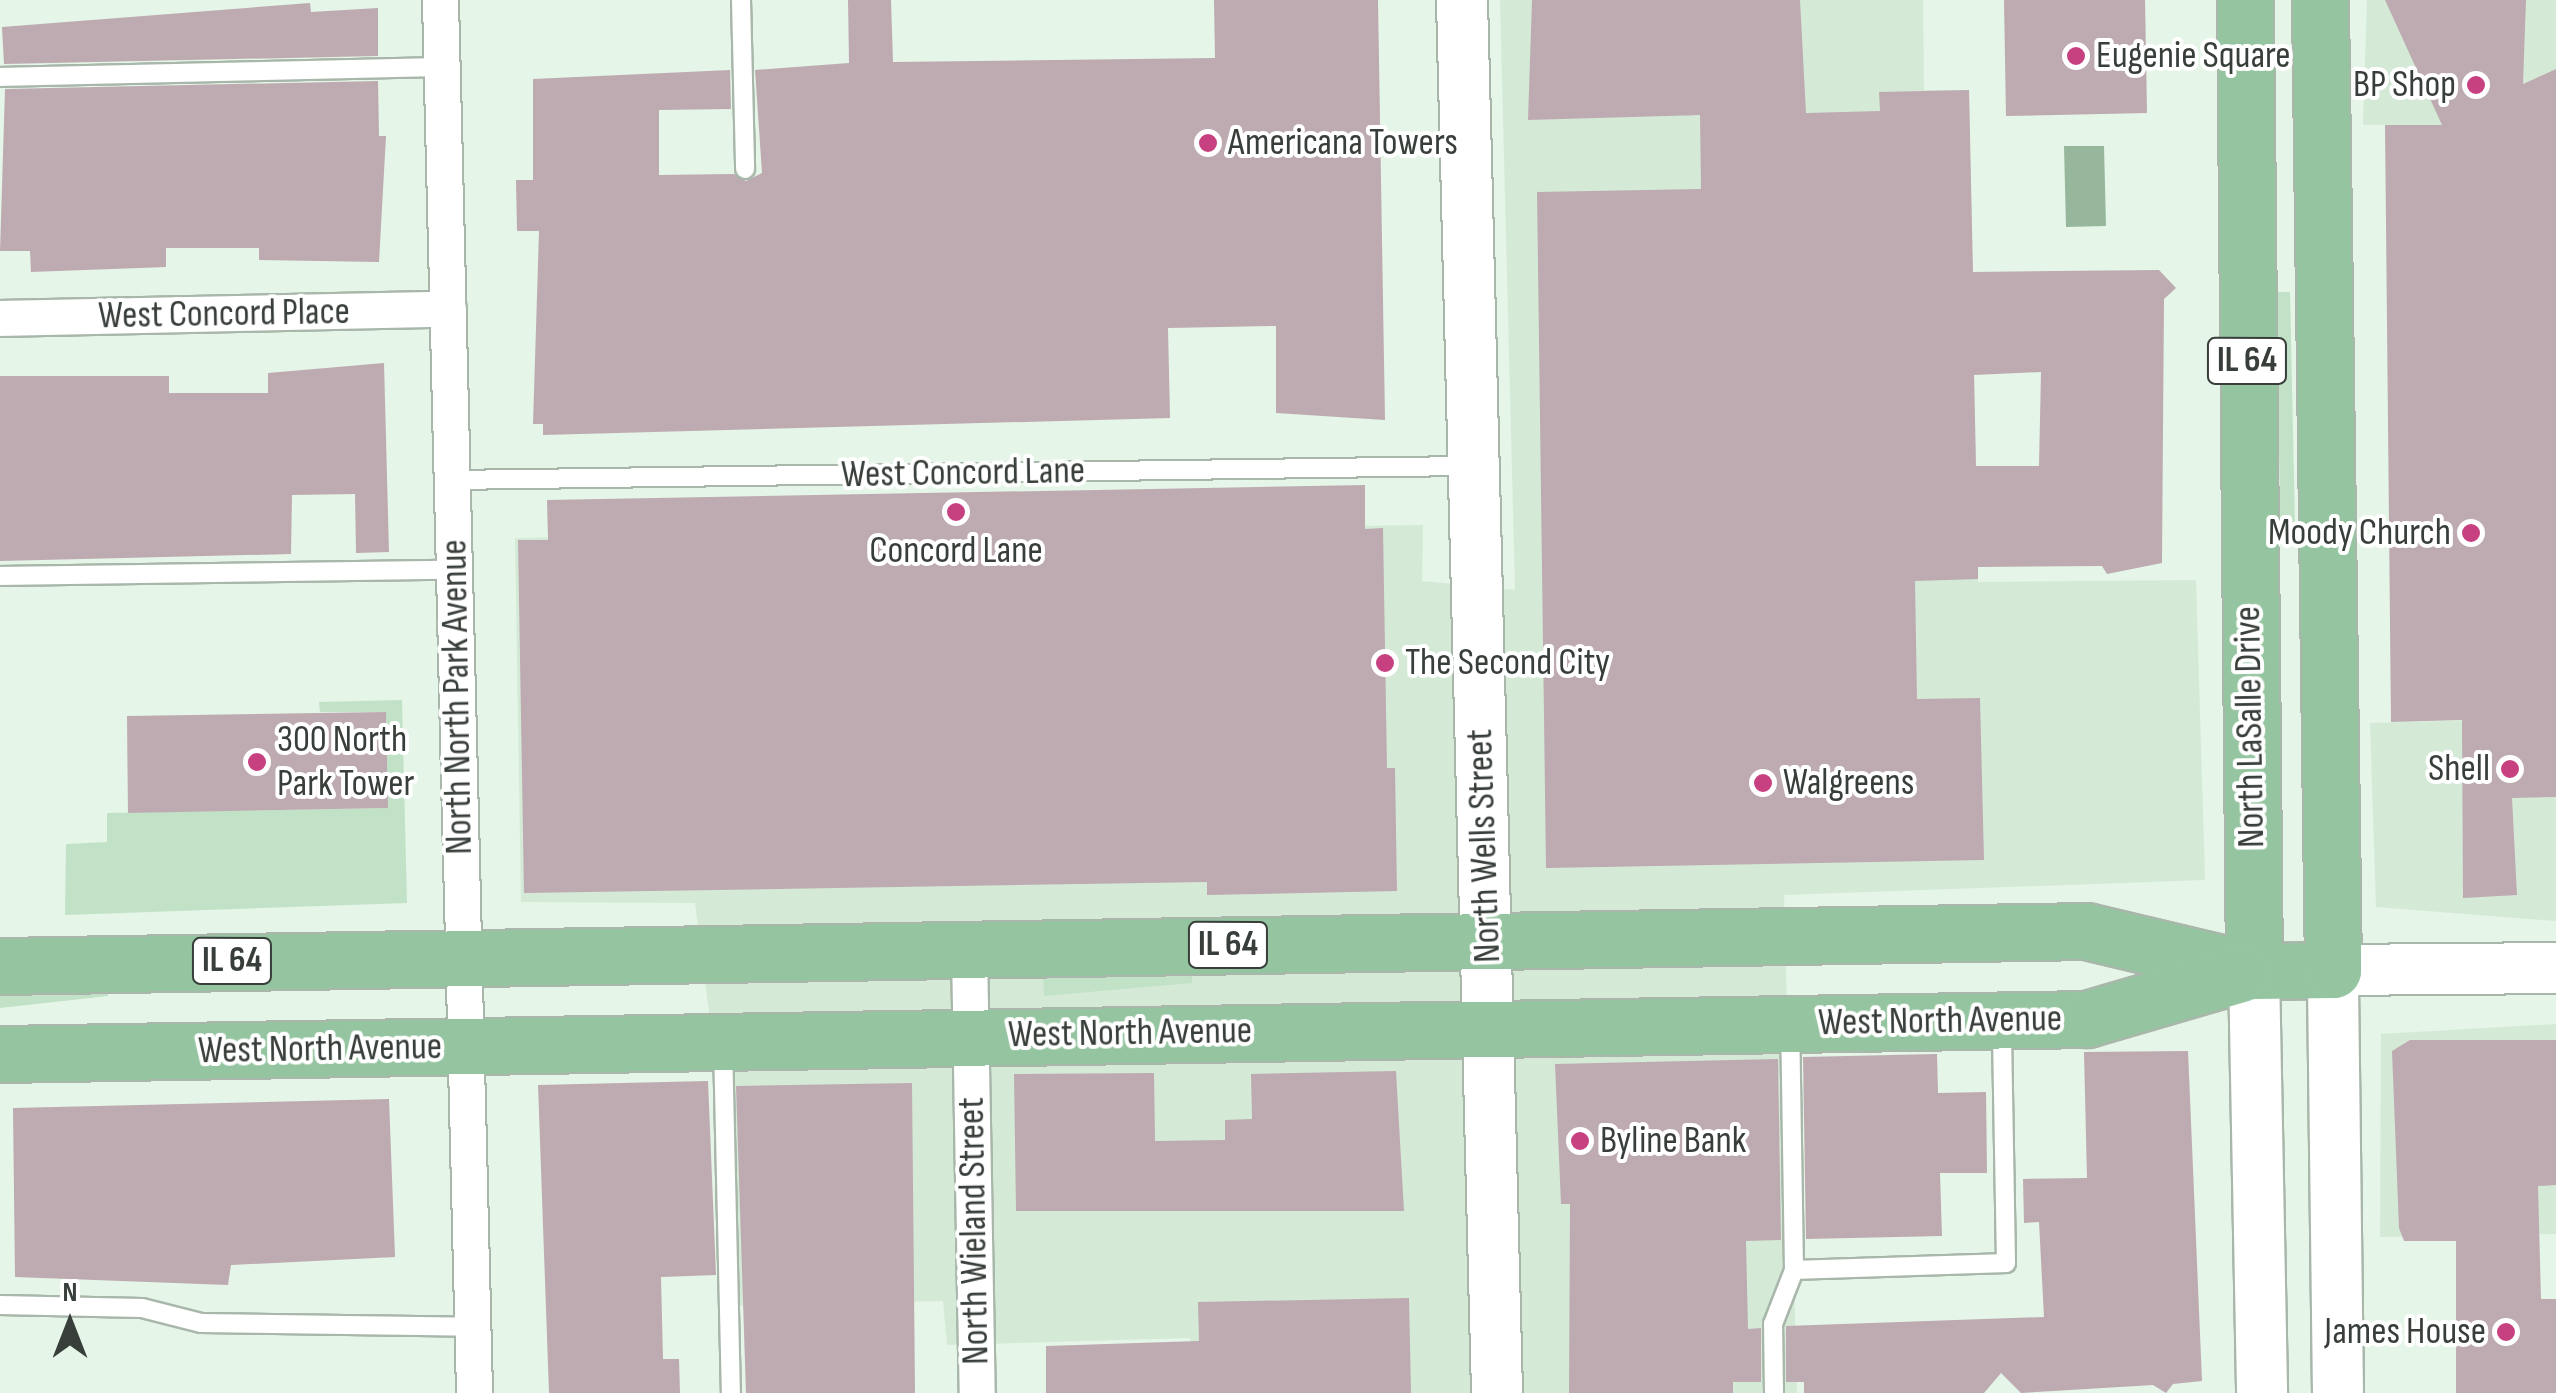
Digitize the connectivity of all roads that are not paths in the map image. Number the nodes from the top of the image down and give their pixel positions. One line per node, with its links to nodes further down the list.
1 (440, 0): 6 (street, North North Park Avenue)
2 (741, 0): 8 (lane)
3 (1462, 0): 11 (street, North Wells Street)
4 (2245, 0): 21 (main road, North LaSalle Drive / IL 64)
5 (2320, 0): 20 (main road, North LaSalle Drive / IL 64)
6 (442, 67): 7 (lane); 9 (street, North North Park Avenue)
7 (0, 77)
8 (745, 169)
9 (448, 309): 10 (street, West Concord Place); 12 (street, North North Park Avenue)
10 (0, 318)
11 (1474, 466): 12 (lane, West Concord Lane); 15 (street, North Wells Street)
12 (451, 480): 13 (street, North North Park Avenue)
13 (454, 570): 14 (lane); 17 (street, North North Park Avenue)
14 (0, 576)
15 (1487, 941): 16 (main road, West North Avenue / IL 64); 21 (main road, West North Avenue / IL 64); 24 (street, North Wells Street)
16 (969, 950): 17 (main road, West North Avenue / IL 64); 25 (street, North Wieland Street)
17 (463, 957): 18 (main road, West North Avenue / IL 64); 27 (street, North North Park Avenue)
18 (0, 966)
19 (2556, 968): 20 (street, West North Avenue)
20 (2332, 970): 21 (main road, West North Avenue / IL 64); 38 (street, North LaSalle Drive)
21 (2254, 971): 22 (main road, West North Avenue / IL 64); 37 (street, North LaSalle Drive)
22 (2002, 1020): 23 (main road, West North Avenue / IL 64); 29 (lane)
23 (1790, 1023): 24 (main road, West North Avenue / IL 64); 29 (lane)
24 (1488, 1028): 25 (main road, West North Avenue / IL 64); 35 (street, North Wells Street)
25 (970, 1035): 26 (main road, West North Avenue / IL 64); 34 (street, North Wieland Street)
26 (723, 1040): 27 (main road, West North Avenue / IL 64); 33 (lane)
27 (466, 1046): 28 (main road, West North Avenue / IL 64); 31 (street, North North Park Avenue)
28 (0, 1054)
29 (1794, 1270): 36 (lane)
30 (0, 1305): 31 (lane)
31 (472, 1327): 32 (street, North North Park Avenue)
32 (474, 1393)
33 (731, 1393)
34 (977, 1393)
35 (1497, 1393)
36 (1774, 1393)
37 (2262, 1393)
38 (2338, 1393)

